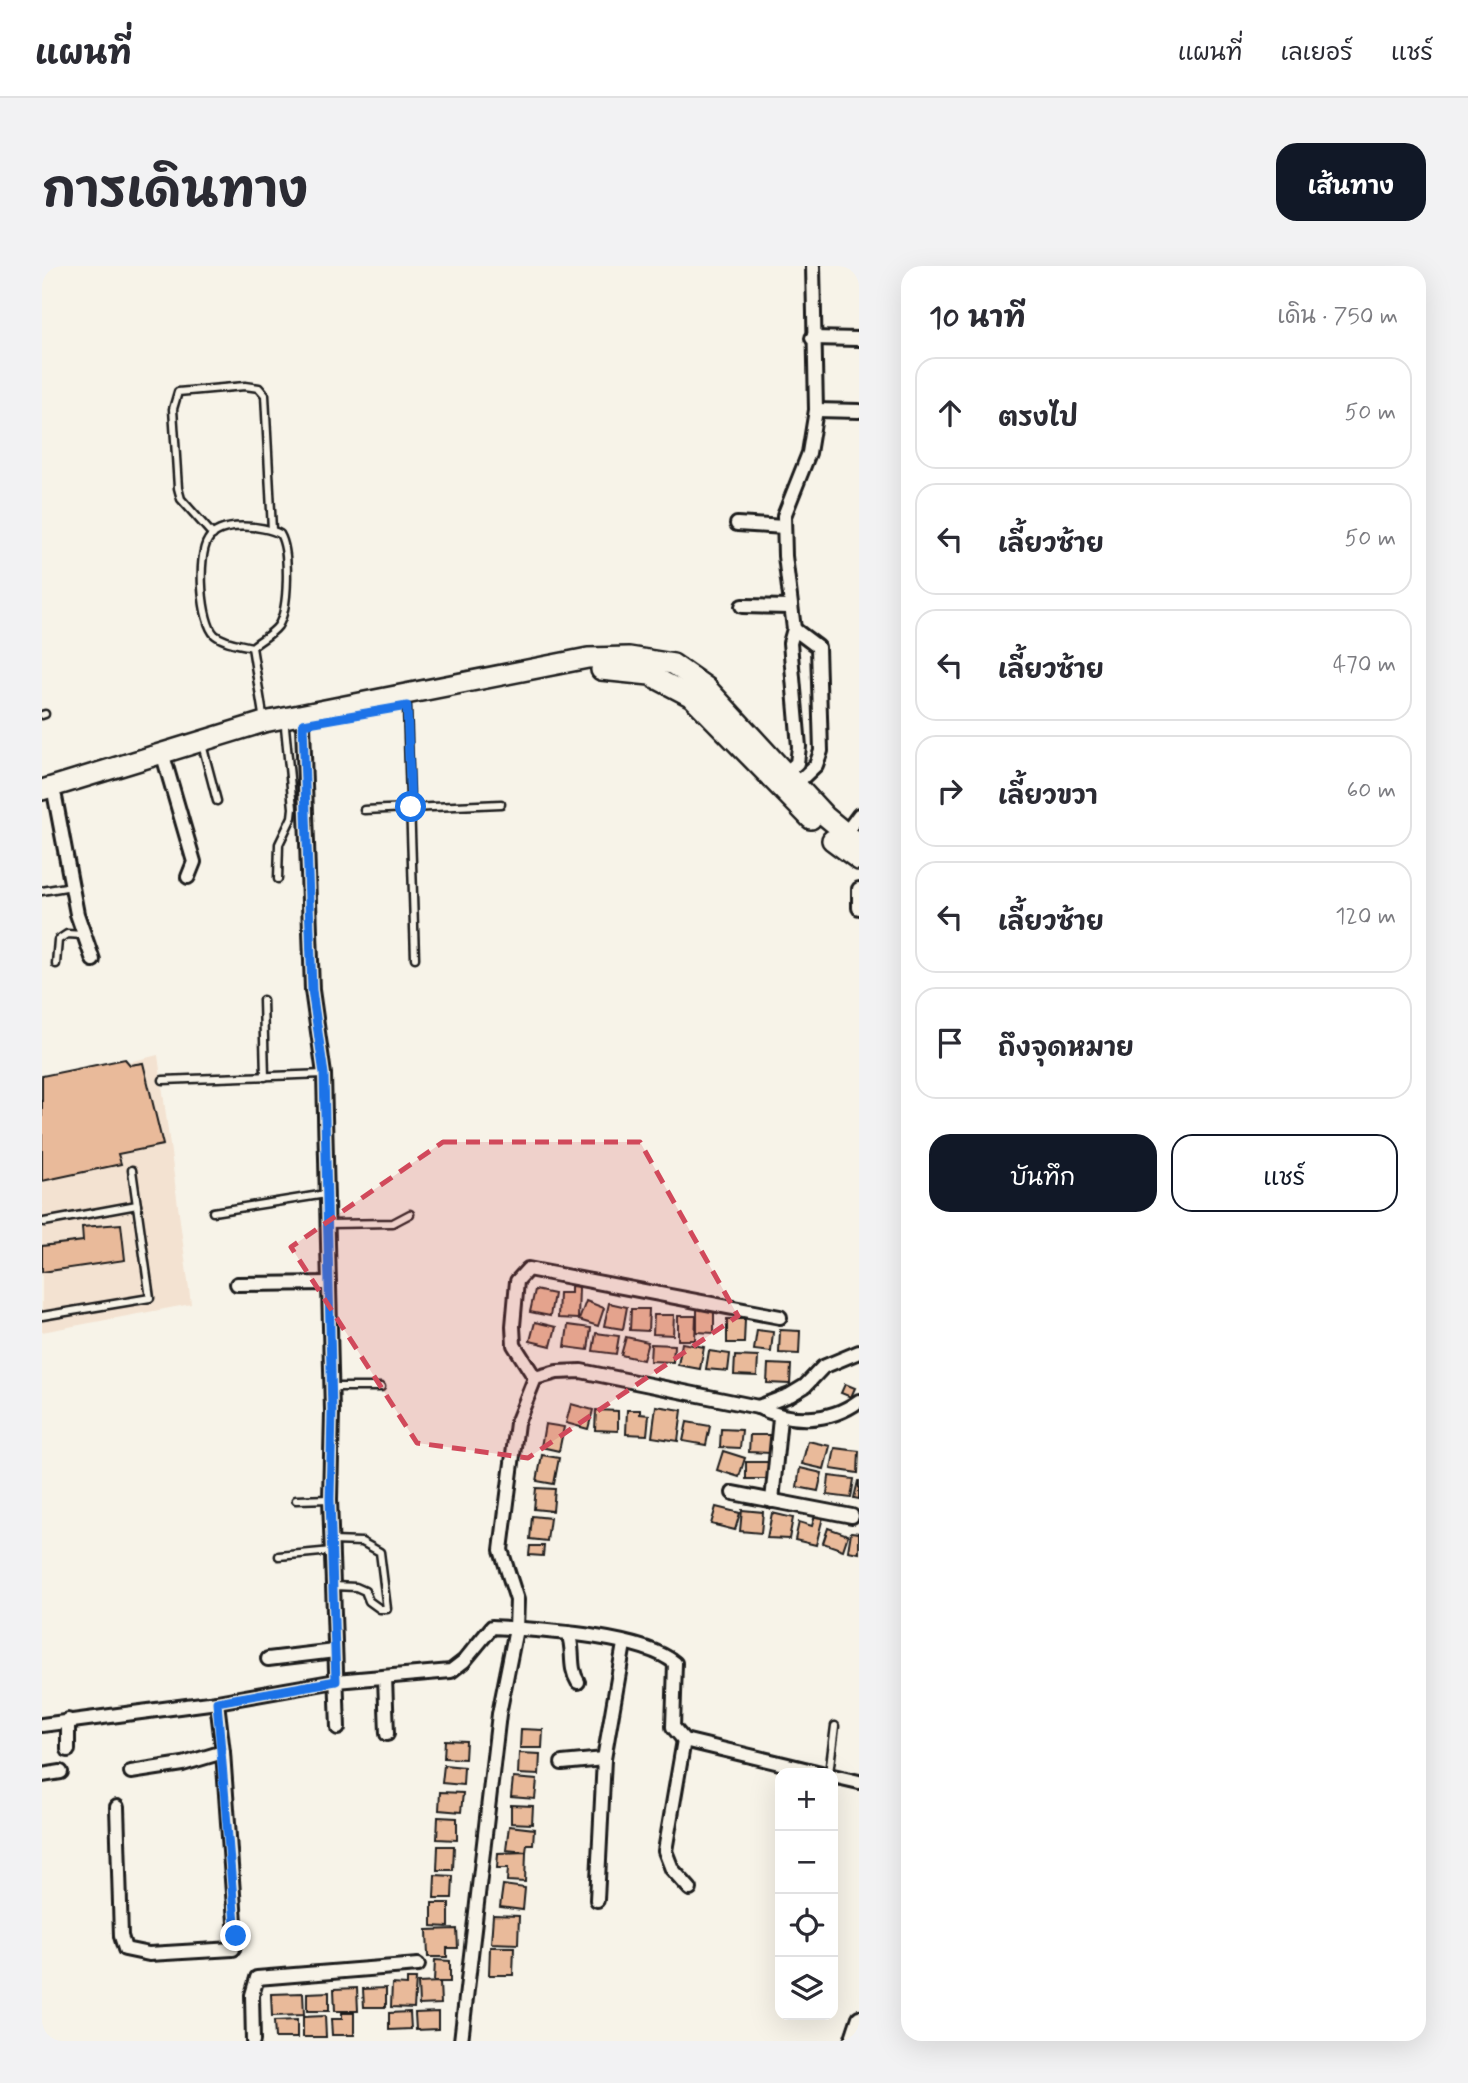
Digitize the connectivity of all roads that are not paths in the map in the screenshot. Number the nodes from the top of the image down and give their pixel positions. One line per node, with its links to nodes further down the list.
1 (813, 266): 2 (street)
2 (812, 338): 3 (street); 4 (street)
3 (859, 339)
4 (816, 410): 5 (street); 7 (street)
5 (859, 411)
6 (737, 524): 7 (street)
7 (784, 527): 11 (street)
8 (272, 530): 9 (lane); 9 (lane); 13 (lane)
9 (213, 534): 13 (lane)
10 (742, 606): 11 (street)
11 (790, 607): 12 (street)
12 (794, 629): 17 (street); 18 (street)
13 (252, 646): 15 (lane)
14 (407, 706): 16 (street); 25 (lane); 29 (street)
15 (264, 722): 21 (street); 22 (street)
16 (294, 726): 19 (street); 31 (lane); 41 (street)
17 (820, 738): 18 (street); 21 (street)
18 (798, 739): 21 (street)
19 (203, 748): 20 (street); 23 (lane)
20 (164, 759): 22 (street); 30 (street)
21 (791, 778): 28 (street)
22 (46, 796): 32 (street)
23 (217, 801)
24 (501, 804): 25 (lane)
25 (411, 807): 26 (lane); 37 (lane)
26 (364, 810)
27 (859, 815): 28 (street)
28 (852, 839)
29 (859, 860)
30 (188, 877)
31 (278, 880)
32 (72, 886): 34 (lane); 36 (street)
33 (859, 889): 35 (street)
34 (42, 891)
35 (859, 908)
36 (83, 935): 38 (street); 39 (lane)
37 (415, 958)
38 (93, 960)
39 (55, 964)
40 (263, 1000): 42 (lane)
41 (324, 1074): 42 (lane); 45 (street)
42 (265, 1077): 43 (lane)
43 (163, 1080)
44 (132, 1170): 46 (lane)
45 (326, 1194): 47 (lane); 50 (street)
46 (137, 1205): 49 (lane); 53 (lane)
47 (213, 1212)
48 (410, 1214): 50 (lane)
49 (44, 1222)
50 (328, 1224): 51 (street)
51 (329, 1283): 52 (street); 57 (street)
52 (236, 1284)
53 (42, 1316)
54 (780, 1317): 56 (street)
55 (859, 1352): 60 (street)
56 (535, 1378): 60 (street); 70 (street)
57 (332, 1387): 58 (lane); 63 (street)
58 (382, 1387)
59 (859, 1401): 61 (street)
60 (758, 1407): 61 (street)
61 (780, 1418): 65 (street)
62 (733, 1493): 65 (street)
63 (330, 1499): 64 (lane); 67 (street)
64 (296, 1500)
65 (772, 1501): 66 (street)
66 (852, 1516)
67 (332, 1546): 68 (lane); 69 (street); 69 (lane)
68 (279, 1556)
69 (334, 1587): 73 (street)
70 (516, 1629): 71 (street); 75 (street); 102 (street)
71 (568, 1633): 72 (street); 77 (street)
72 (624, 1644): 84 (street); 87 (street)
73 (335, 1651): 74 (street); 76 (street)
74 (268, 1659)
75 (385, 1677): 76 (street); 83 (street)
76 (336, 1681): 78 (street); 82 (street)
77 (578, 1682)
78 (217, 1702): 79 (street); 86 (street)
79 (68, 1720): 80 (street); 85 (street)
80 (42, 1725)
81 (835, 1726): 90 (lane)
82 (338, 1728)
83 (387, 1734)
84 (684, 1740): 89 (street); 97 (street)
85 (68, 1750)
86 (223, 1752): 92 (street); 96 (street)
87 (604, 1759): 88 (street); 98 (street)
88 (562, 1763)
89 (800, 1768)
90 (832, 1768)
91 (61, 1772): 93 (street)
92 (131, 1772)
93 (42, 1774)
94 (838, 1777): 95 (street)
95 (859, 1782)
96 (117, 1807)
97 (690, 1889)
98 (597, 1900)
99 (418, 1965): 101 (street)
100 (859, 2017): 103 (street)
101 (253, 2041)
102 (461, 2041)
103 (851, 2041)

